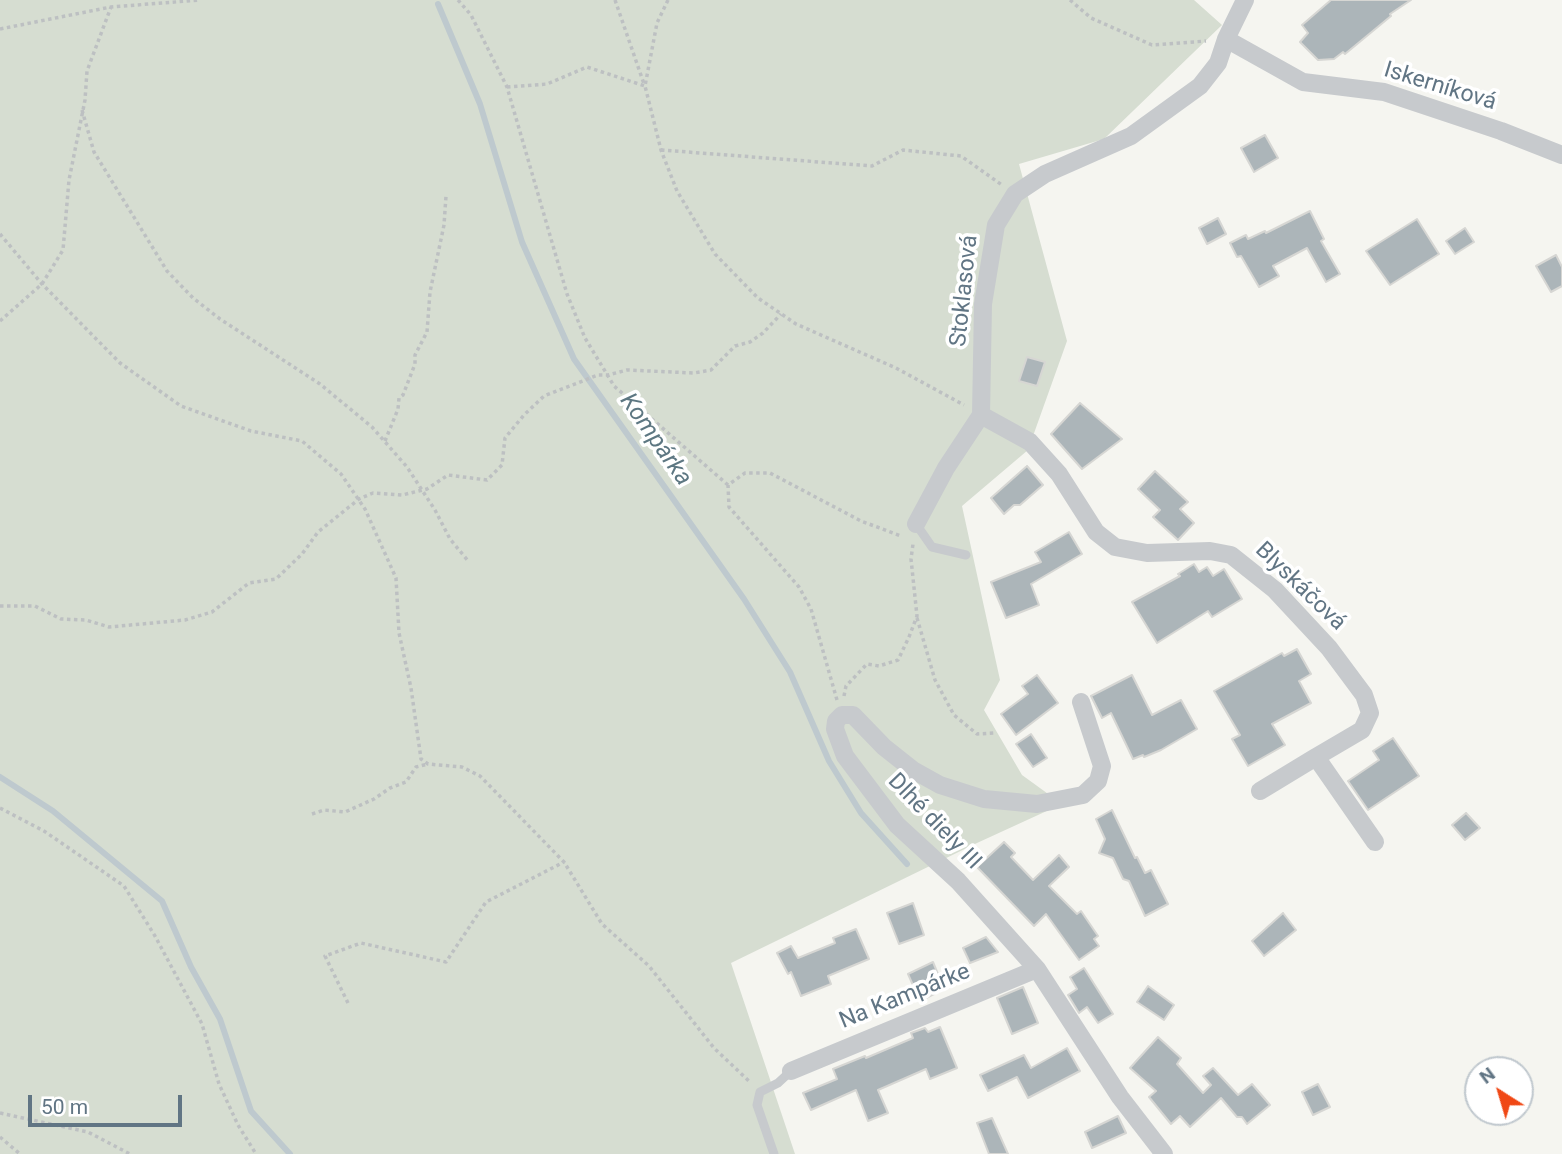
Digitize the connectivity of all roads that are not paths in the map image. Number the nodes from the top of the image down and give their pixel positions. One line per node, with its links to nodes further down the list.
1 (1245, 0): 2 (street, Stoklasová)
2 (1226, 39): 3 (street, Iskerníková); 4 (street, Stoklasová)
3 (1562, 155)
4 (981, 415): 5 (street); 8 (street, Blyskáčová)
5 (916, 524): 6 (lane)
6 (966, 555)
7 (1081, 702): 11 (street, Dlhé diely III)
8 (1316, 757): 9 (street, Blyskáčová); 10 (street)
9 (1260, 791)
10 (1375, 842)
11 (1037, 969): 12 (street, Na Kampárke); 14 (street, Dlhé diely III)
12 (791, 1071): 13 (lane)
13 (774, 1154)
14 (1164, 1154)

